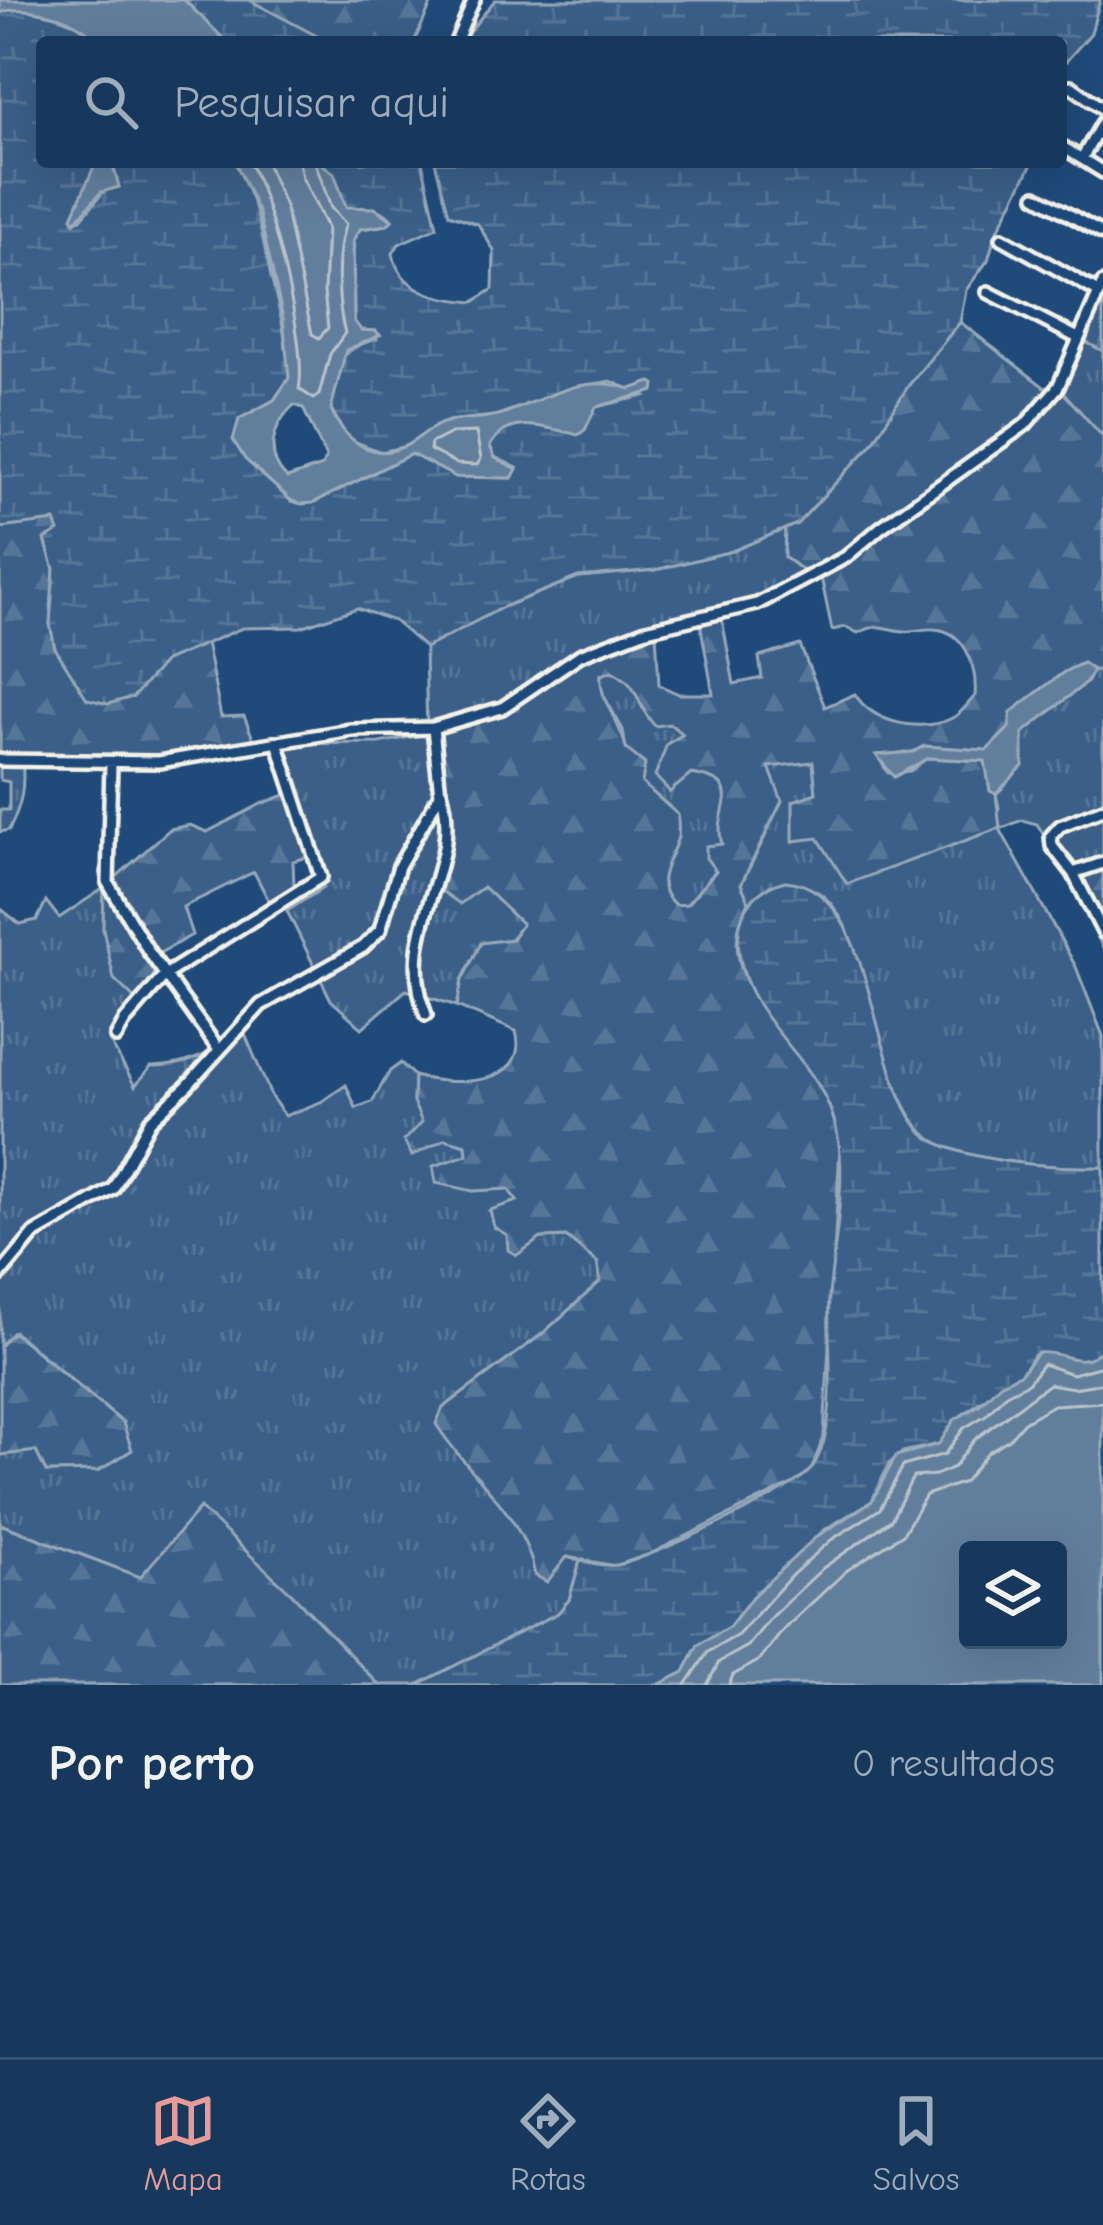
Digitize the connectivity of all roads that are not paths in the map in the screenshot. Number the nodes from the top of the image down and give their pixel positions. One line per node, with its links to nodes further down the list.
1 (474, 0): 2 (street)
2 (459, 36)
3 (1071, 86): 4 (street)
4 (1103, 109)
5 (1103, 122): 7 (street)
6 (1067, 149): 7 (street)
7 (1082, 158): 8 (street)
8 (1103, 172)
9 (1036, 196): 10 (street)
10 (1103, 234)
11 (1002, 238): 12 (street)
12 (1101, 288): 14 (street)
13 (988, 292): 14 (street)
14 (1078, 338): 15 (street)
15 (433, 728): 16 (street); 19 (street)
16 (277, 742): 18 (street); 24 (street)
17 (0, 760): 18 (street)
18 (110, 764): 24 (street)
19 (441, 791): 25 (street); 27 (street)
20 (1103, 809): 22 (street)
21 (1103, 863): 22 (street)
22 (1073, 873): 23 (street)
23 (1102, 925)
24 (165, 976): 26 (street); 27 (street)
25 (427, 1015)
26 (116, 1037)
27 (219, 1050): 28 (street)
28 (0, 1275)

